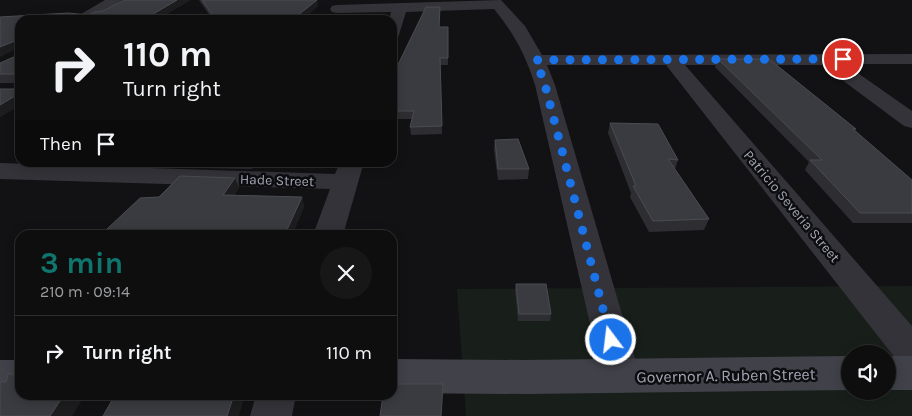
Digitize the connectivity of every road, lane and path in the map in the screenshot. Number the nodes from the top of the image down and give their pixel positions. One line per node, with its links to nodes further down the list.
1 (115, 0): 5 (street)
2 (495, 2): 3 (street); 8 (street)
3 (400, 7): 4 (street); 6 (street)
4 (336, 10)
5 (90, 15)
6 (397, 18)
7 (912, 59): 10 (street)
8 (536, 60): 9 (street); 20 (street)
9 (671, 60): 10 (street); 15 (street, Patricio Severia Street)
10 (826, 60): 11 (street)
11 (912, 121)
12 (0, 171): 13 (street, Hade Street)
13 (348, 172): 14 (street)
14 (330, 230)
15 (912, 352)
16 (841, 373): 20 (main road, Governor A. Ruben Street)
17 (896, 373): 18 (main road)
18 (912, 373)
19 (397, 376): 20 (main road, Governor A. Ruben Street)
20 (621, 376)
21 (0, 377): 22 (main road)
22 (15, 377)
23 (275, 400): 24 (street)
24 (271, 416)

